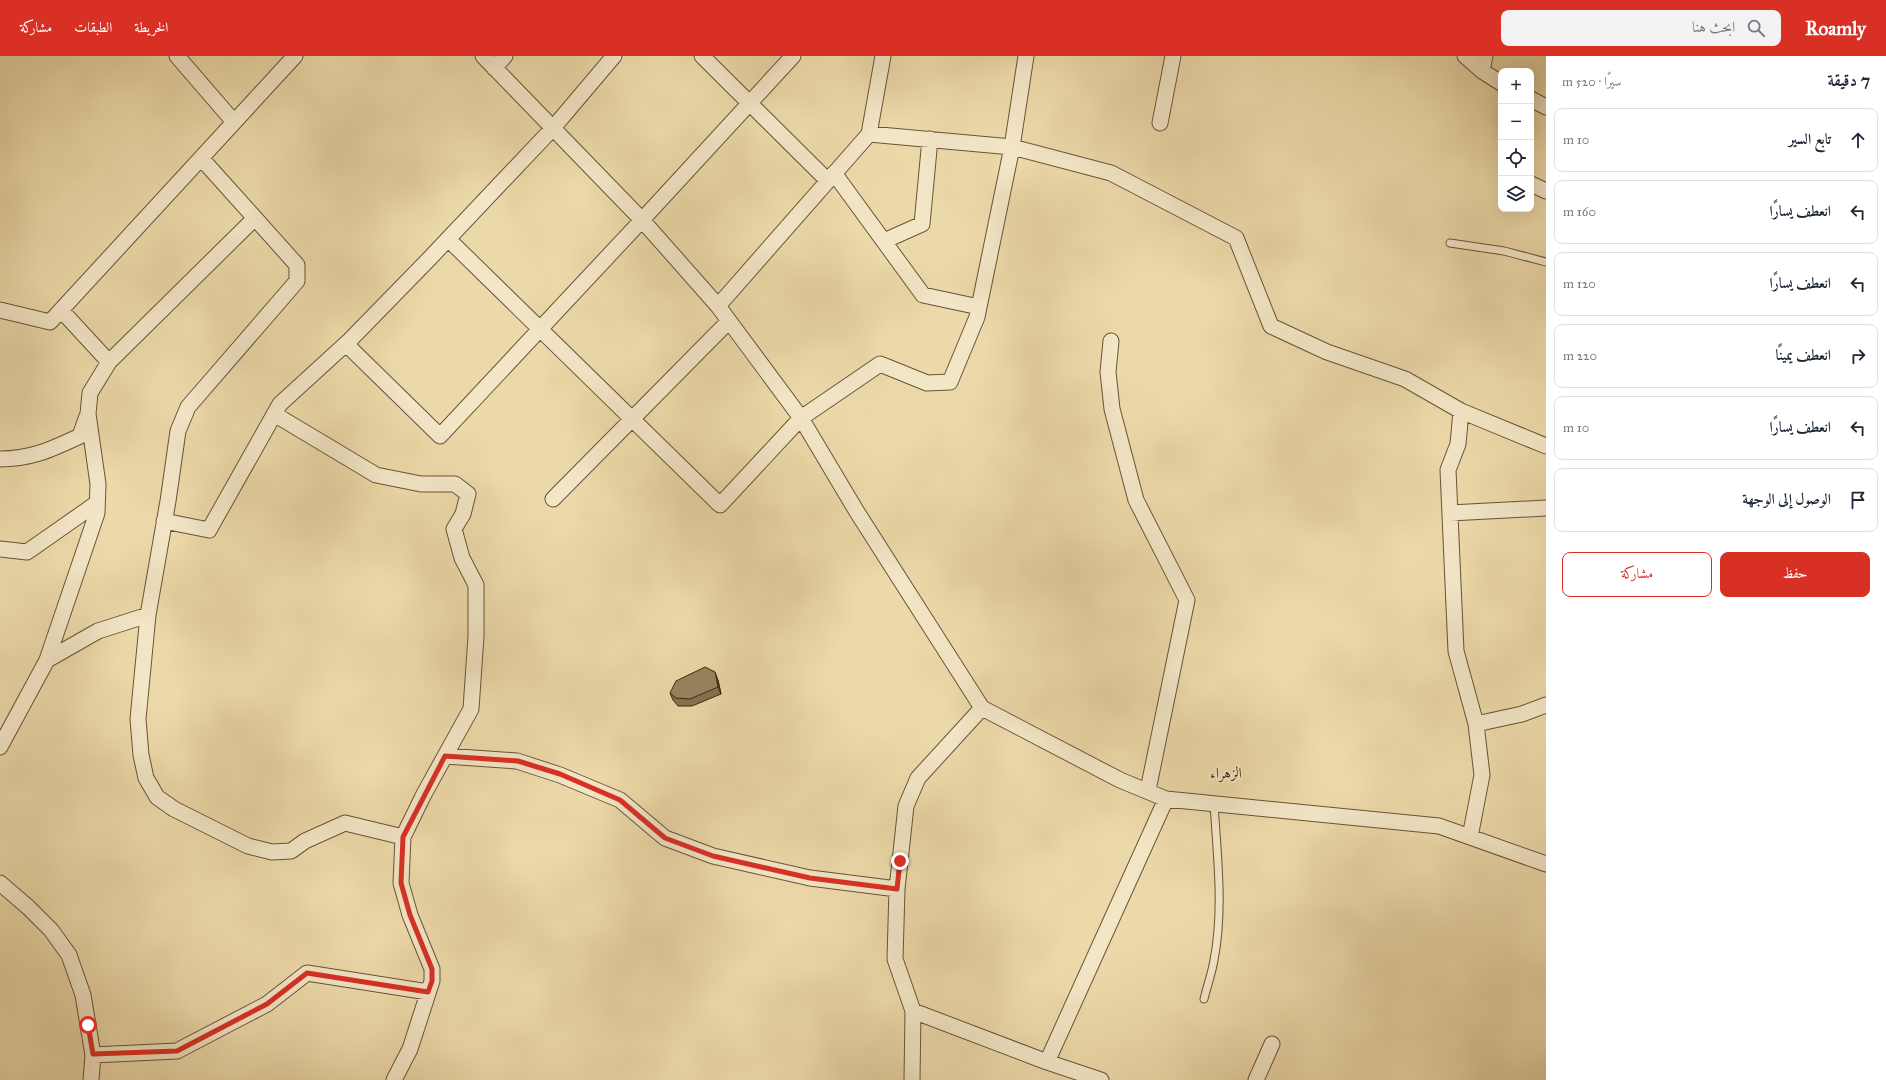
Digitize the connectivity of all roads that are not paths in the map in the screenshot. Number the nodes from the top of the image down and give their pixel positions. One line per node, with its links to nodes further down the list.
1 (177, 56): 18 (street)
2 (483, 56): 13 (street)
3 (505, 56): 13 (street)
4 (614, 56): 20 (street)
5 (702, 56): 16 (street)
6 (793, 56): 16 (street)
7 (883, 56): 21 (street)
8 (1026, 56): 23 (street)
9 (1173, 56): 19 (street)
10 (1465, 56): 12 (street)
11 (288, 58): 18 (street)
12 (1484, 63): 14 (street)
13 (494, 68): 20 (street)
14 (1498, 79)
15 (1534, 101): 17 (street)
16 (749, 103): 25 (street); 29 (street)
17 (1546, 107)
18 (234, 122): 24 (street)
19 (1160, 122)
20 (553, 128): 29 (street); 30 (street)
21 (869, 134): 22 (street); 25 (street)
22 (930, 140): 23 (street); 31 (street)
23 (1012, 146): 35 (street); 43 (street)
24 (201, 158): 28 (street); 37 (street)
25 (831, 177): 31 (street); 34 (street)
26 (1534, 185): 27 (street)
27 (1546, 191)
28 (255, 218): 42 (street); 54 (street)
29 (642, 220): 34 (street); 39 (street)
30 (448, 239): 39 (street); 41 (street)
31 (884, 241): 35 (street)
32 (1450, 244): 33 (lane)
33 (1546, 262)
34 (718, 306): 38 (street)
35 (979, 307): 46 (street)
36 (0, 310): 37 (street)
37 (61, 310): 42 (street)
38 (728, 321): 46 (street); 47 (street)
39 (540, 330): 41 (street); 47 (street)
40 (1111, 341): 63 (street)
41 (346, 344): 45 (street)
42 (109, 362): 44 (street)
43 (1461, 411): 48 (street); 53 (street)
44 (88, 414): 49 (street); 51 (street)
45 (274, 414): 54 (street); 62 (street)
46 (801, 418): 47 (street); 59 (street)
47 (632, 419): 50 (street)
48 (1546, 446)
49 (0, 459)
50 (553, 499)
51 (97, 503): 55 (street); 57 (street)
52 (1546, 508): 53 (street)
53 (1450, 513): 60 (street)
54 (164, 522): 56 (street)
55 (0, 549)
56 (148, 615): 57 (street); 66 (street)
57 (47, 660): 61 (street)
58 (1546, 705): 60 (street)
59 (982, 708): 63 (street); 70 (street)
60 (1476, 724): 67 (street)
61 (0, 747)
62 (445, 756): 66 (street); 70 (street)
63 (1148, 790): 64 (street)
64 (1166, 798): 65 (street); 76 (street)
65 (1214, 803): 67 (street); 72 (lane)
66 (403, 837): 71 (street)
67 (1470, 837): 68 (street)
68 (1546, 864)
69 (0, 883): 75 (street)
70 (897, 889): 73 (street)
71 (428, 992): 75 (street); 78 (street)
72 (1204, 999)
73 (914, 1011): 76 (street); 79 (street)
74 (1272, 1044): 81 (street)
75 (93, 1054): 77 (street)
76 (1047, 1062): 80 (street)
77 (91, 1080)
78 (394, 1080)
79 (912, 1080)
80 (1101, 1080)
81 (1256, 1080)

